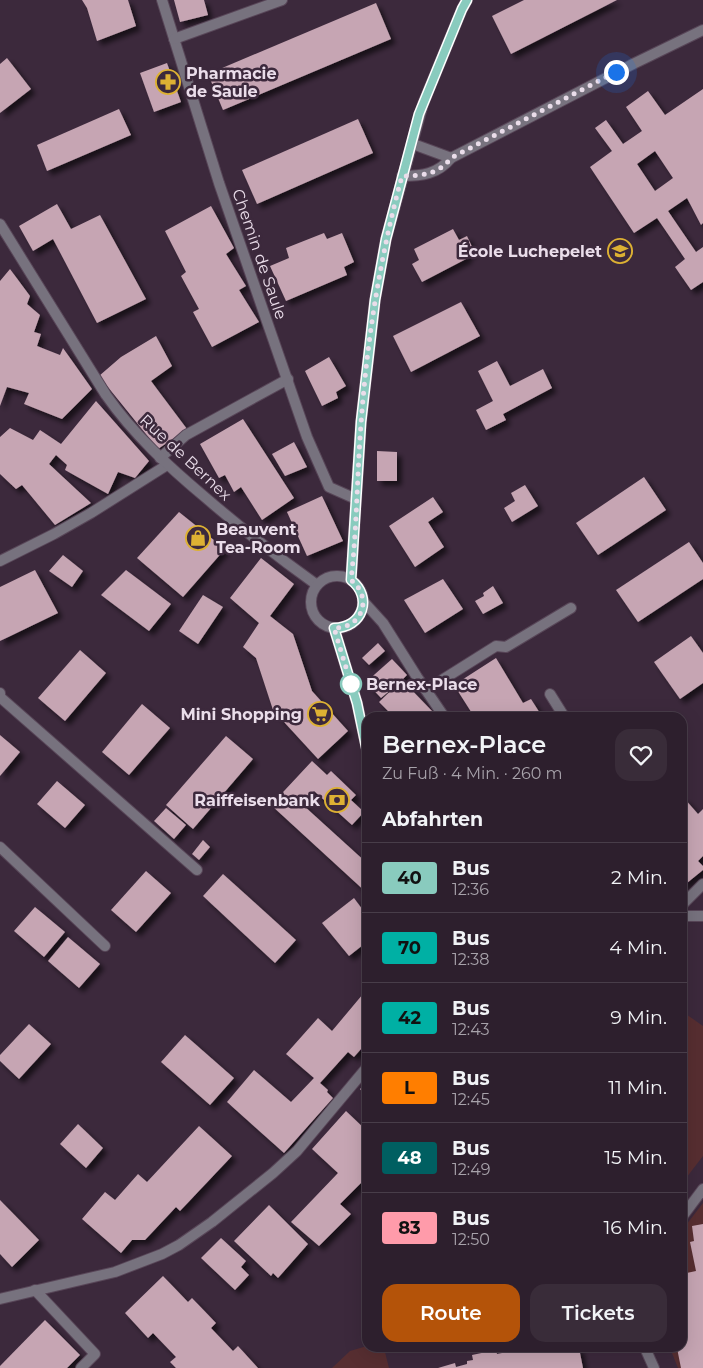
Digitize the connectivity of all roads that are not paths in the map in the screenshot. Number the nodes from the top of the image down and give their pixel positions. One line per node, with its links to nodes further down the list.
1 (162, 0): 5 (street, Chemin de Saule)
2 (282, 0): 5 (street)
3 (467, 0): 6 (street)
4 (703, 30): 7 (street)
5 (174, 39): 10 (street, Chemin de Saule)
6 (413, 144): 7 (street); 8 (street)
7 (451, 158): 8 (street)
8 (402, 176): 12 (street)
9 (0, 224): 11 (street, Rue de Bernex)
10 (288, 379): 11 (street); 12 (street, Chemin de Saule)
11 (164, 461): 13 (street); 15 (street, Rue de Bernex)
12 (356, 499): 14 (street)
13 (0, 561)
14 (351, 580): 15 (street); 16 (street)
15 (317, 585): 18 (street)
16 (364, 601): 18 (street); 19 (street)
17 (572, 608): 19 (street)
18 (334, 628): 24 (street)
19 (426, 690): 22 (street)
20 (0, 693): 26 (street)
21 (550, 694): 23 (street)
22 (441, 712)
23 (561, 712)
24 (362, 727)
25 (0, 847): 31 (street)
26 (197, 870)
27 (703, 884): 28 (street)
28 (687, 899)
29 (687, 916): 30 (street)
30 (703, 916)
31 (105, 946)
32 (362, 1073): 35 (street)
33 (703, 1189): 34 (street)
34 (687, 1210)
35 (35, 1290): 36 (street); 38 (street)
36 (0, 1299)
37 (647, 1352): 39 (street)
38 (81, 1368)
39 (654, 1368)

